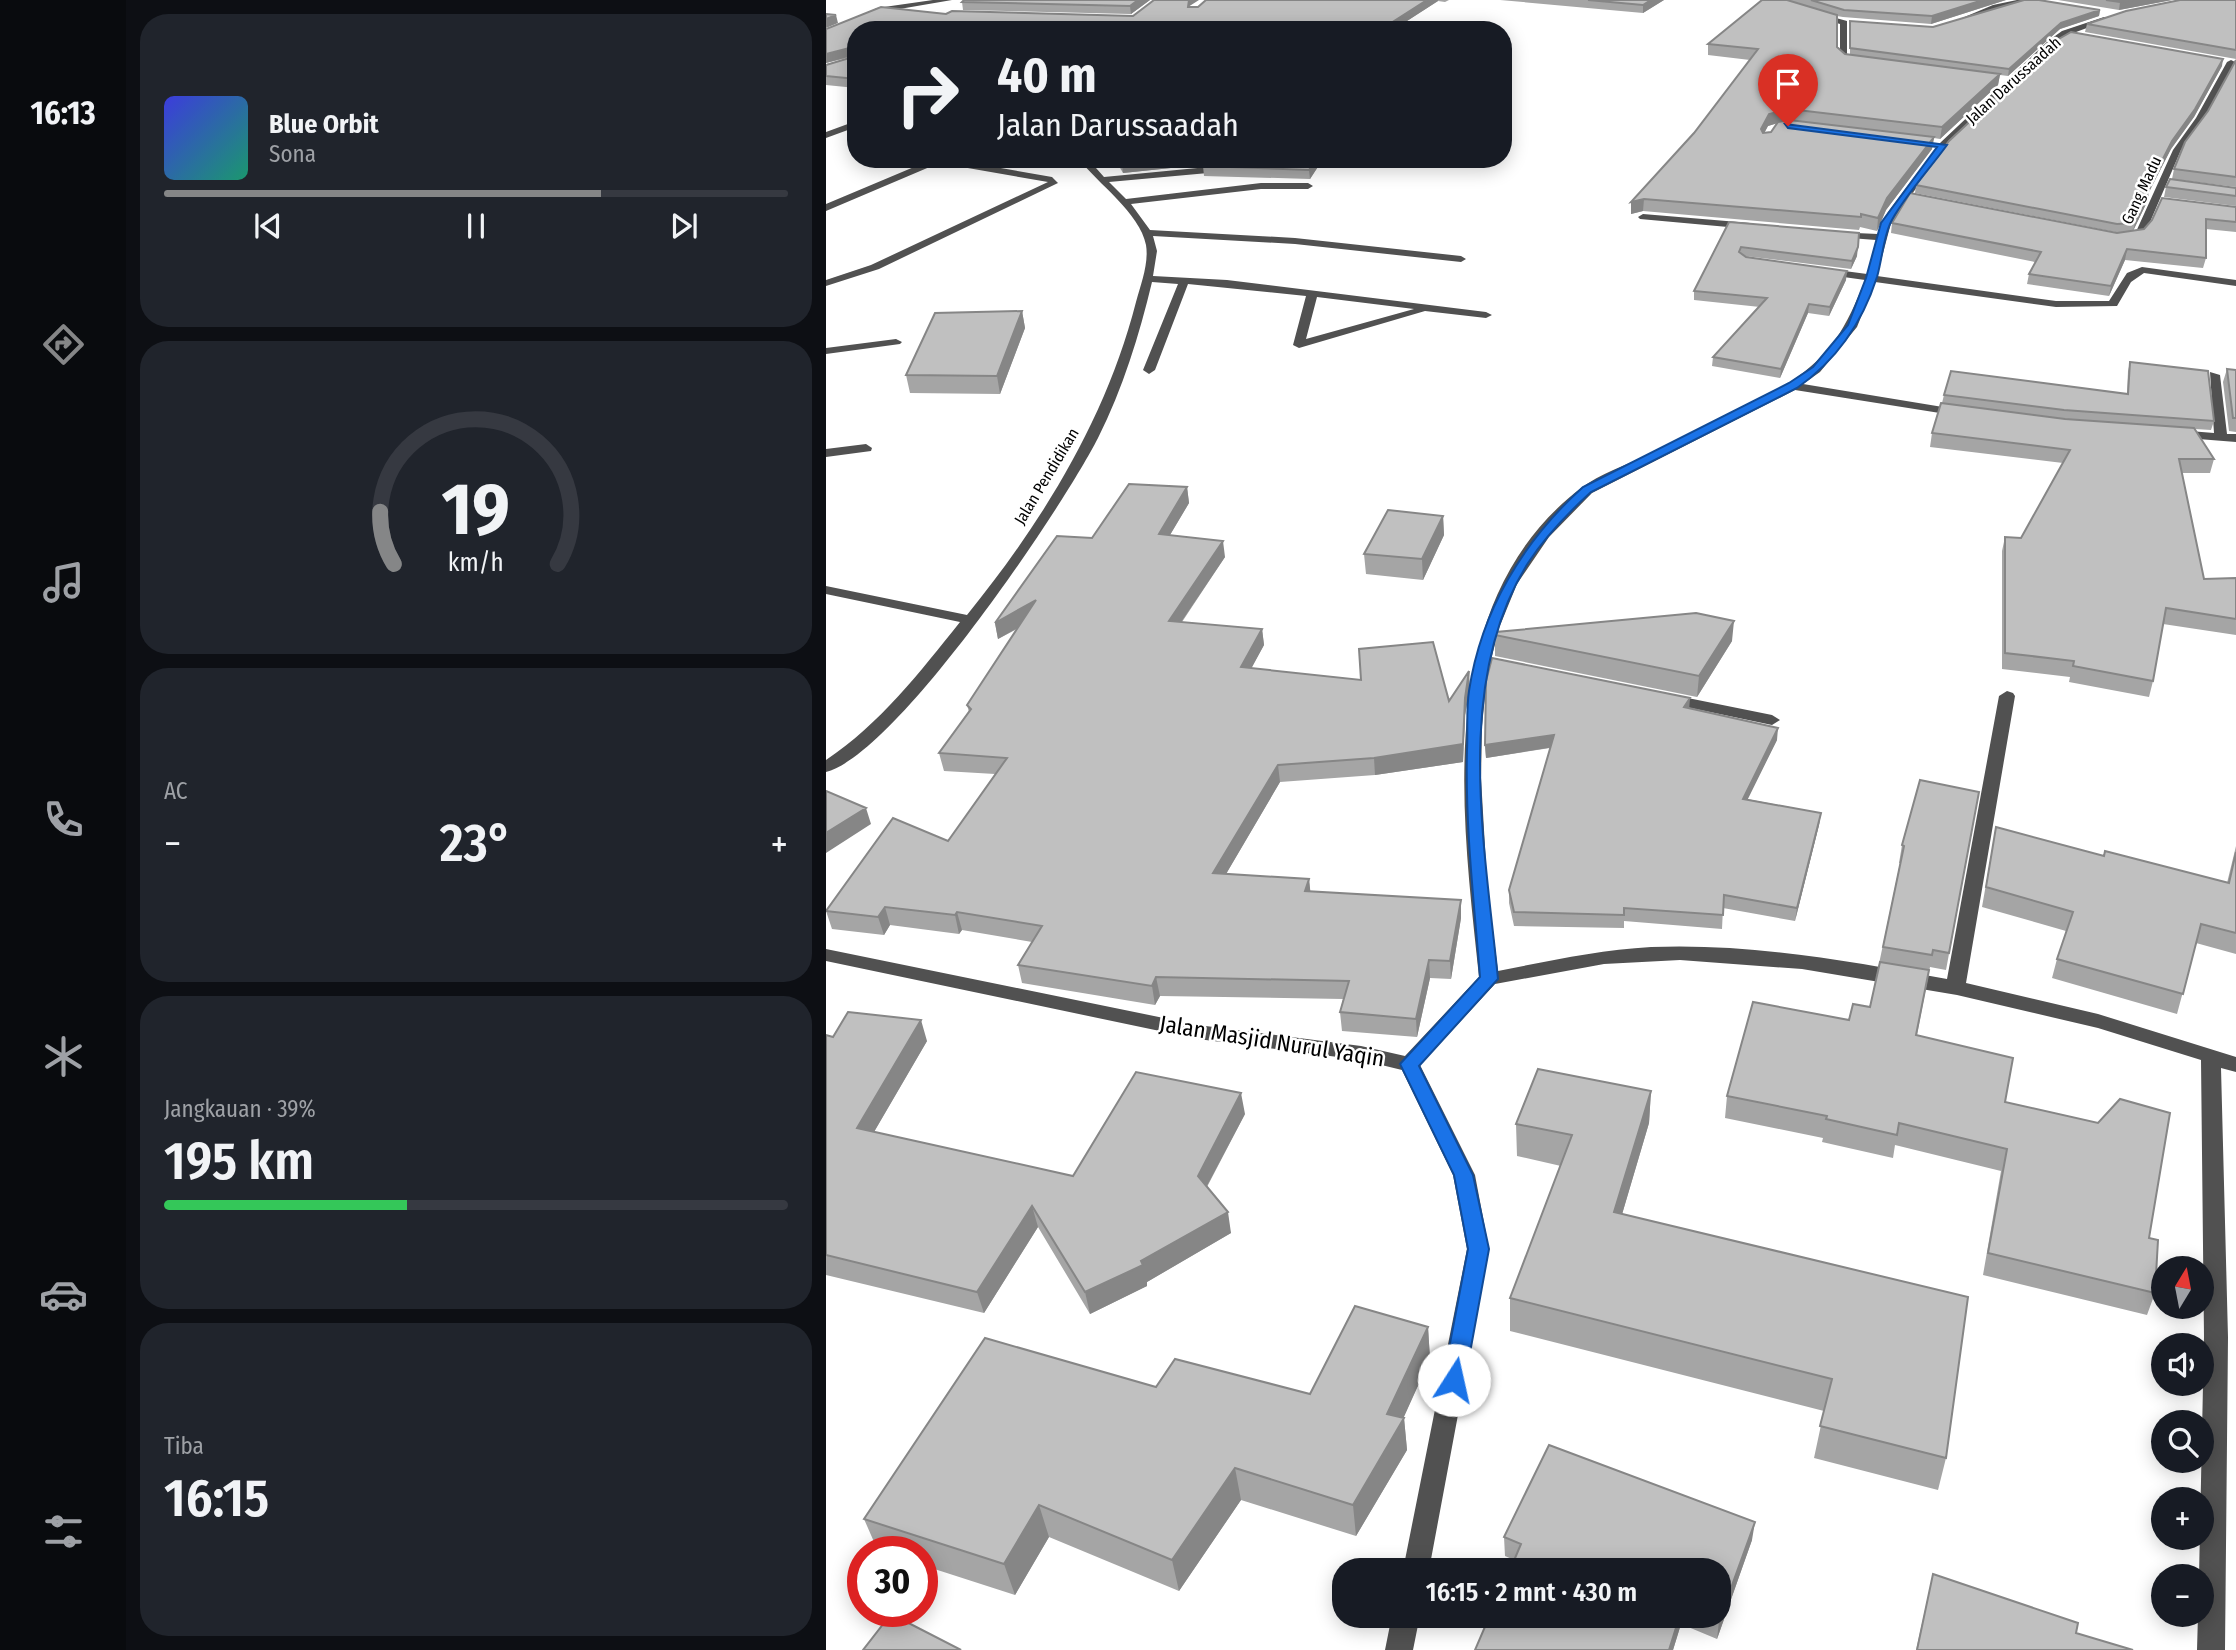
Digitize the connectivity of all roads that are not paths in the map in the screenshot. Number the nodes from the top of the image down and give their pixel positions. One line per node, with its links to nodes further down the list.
1 (2027, 0): 2 (street); 12 (street)
2 (2039, 0)
3 (949, 2): 4 (street)
4 (880, 9): 7 (street); 8 (street)
5 (1804, 10): 9 (street)
6 (2099, 11): 20 (street, Jalan Darussaadah)
7 (905, 16)
8 (854, 21)
9 (1843, 22): 10 (street); 16 (street)
10 (1854, 23)
11 (847, 24): 13 (street)
12 (1945, 26)
13 (826, 34)
14 (2218, 60): 15 (street)
15 (2234, 63): 26 (street, Gang Madu)
16 (1868, 64)
17 (847, 127): 18 (street)
18 (826, 135)
19 (1929, 143): 20 (street)
20 (1943, 145): 29 (street, Jalan Darussaadah)
21 (921, 168): 34 (street)
22 (985, 168): 45 (street)
23 (1090, 168): 25 (street)
24 (1230, 168): 25 (street)
25 (1099, 180): 32 (street)
26 (2162, 183): 27 (street); 31 (street, Gang Madu)
27 (2174, 185)
28 (1308, 186): 32 (street)
29 (1904, 197): 30 (street); 39 (street, Jalan Darussaadah)
30 (1918, 200)
31 (2152, 201): 33 (street); 40 (street, Gang Madu)
32 (1123, 202): 37 (street)
33 (2164, 202)
34 (826, 208)
35 (1643, 216): 36 (street)
36 (1766, 227)
37 (1148, 233): 41 (street); 44 (street, Jalan Pendidikan)
38 (1831, 233): 39 (street)
39 (1882, 237): 43 (street, Jalan Darussaadah)
40 (2115, 238)
41 (1461, 259)
42 (1809, 269): 43 (street)
43 (1871, 278): 47 (street); 55 (street, Jalan Darussaadah)
44 (1146, 279): 46 (street); 63 (street, Jalan Pendidikan)
45 (829, 281)
46 (1184, 281): 48 (street); 53 (street)
47 (2236, 283)
48 (1312, 294): 49 (street); 49 (street)
49 (1430, 308): 50 (street)
50 (1486, 315)
51 (896, 342): 52 (street)
52 (826, 351)
53 (1149, 370)
54 (2214, 375): 58 (street)
55 (1793, 386): 56 (street); 69 (street, Jalan Darussaadah)
56 (1978, 416)
57 (2158, 433): 58 (street)
58 (2221, 437): 59 (street)
59 (2236, 438)
60 (866, 448): 61 (street)
61 (826, 453)
62 (826, 590): 63 (street)
63 (971, 620): 67 (street, Jalan Pendidikan)
64 (1653, 696): 66 (street)
65 (2007, 696): 70 (street)
66 (1772, 720)
67 (826, 767)
68 (826, 955): 72 (street, Jalan Masjid Nurul Yaqin)
69 (1489, 979): 70 (street); 72 (street)
70 (1956, 986): 71 (street)
71 (2211, 1056): 73 (street); 77 (street)
72 (1409, 1064): 74 (street, Jalan Masjid Nurul Yaqin)
73 (2236, 1065)
74 (1418, 1558)
75 (1403, 1628): 76 (street)
76 (1399, 1650)
77 (2211, 1650)

